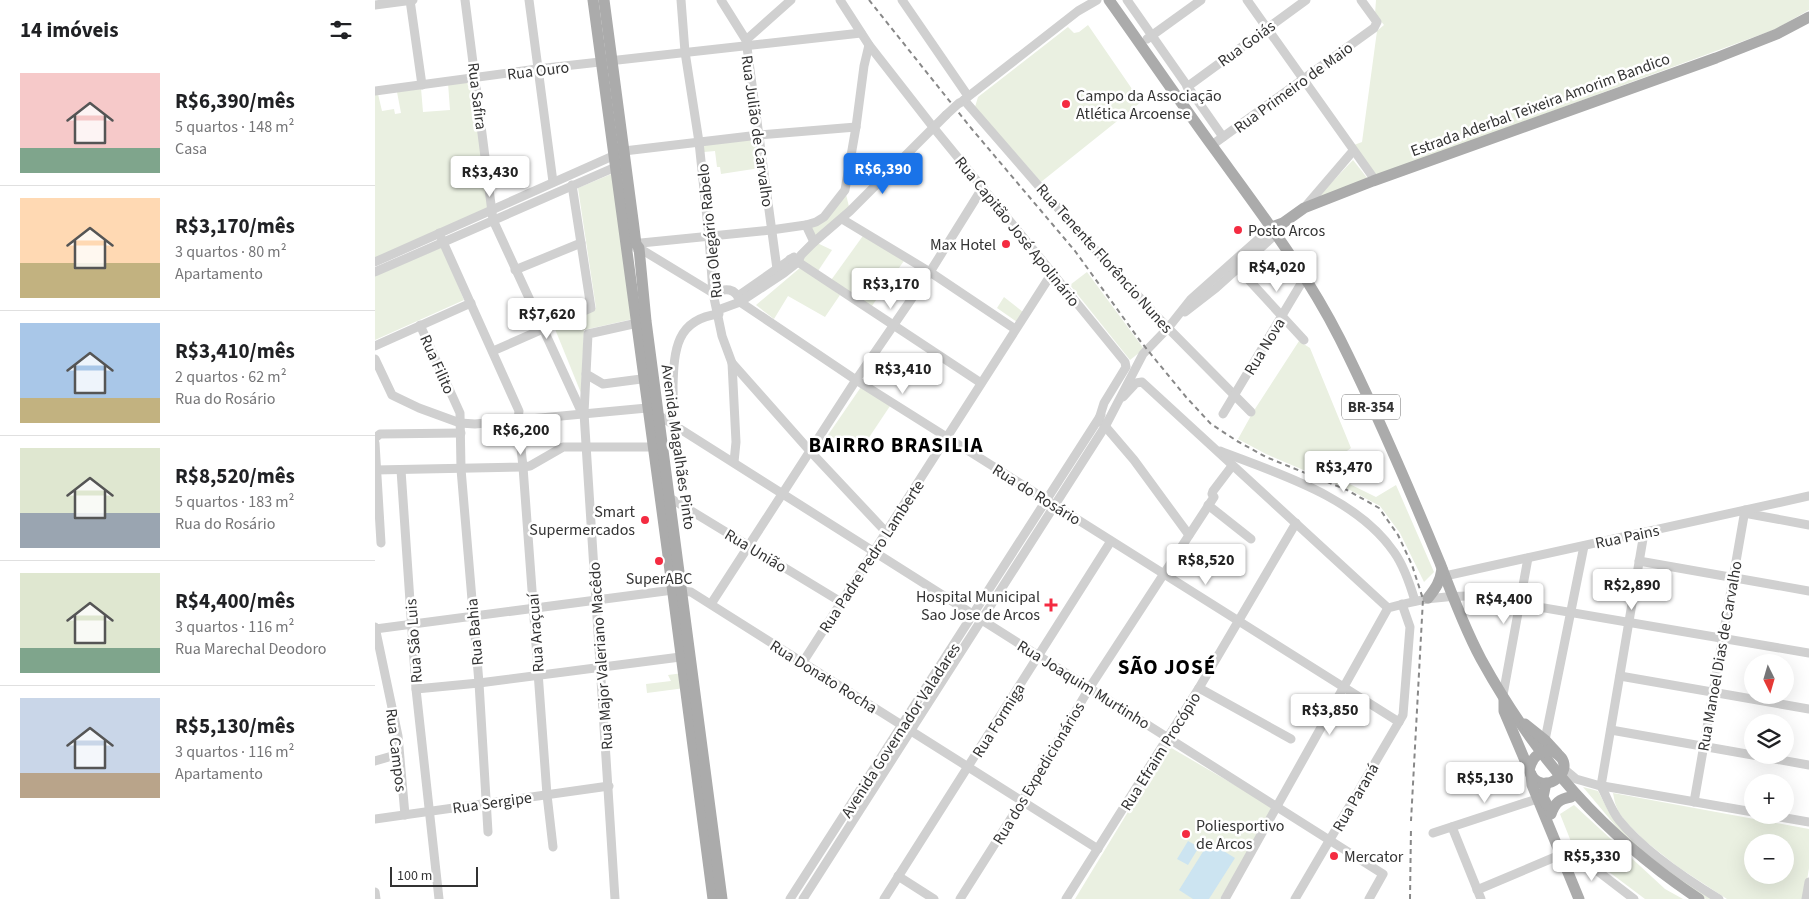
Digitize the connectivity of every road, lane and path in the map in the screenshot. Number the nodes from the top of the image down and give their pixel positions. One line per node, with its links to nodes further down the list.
1 (411, 0): 19 (street); 33 (street)
2 (465, 0): 31 (street, Rua Safira)
3 (529, 0): 30 (street)
4 (593, 0): 29 (main road, Avenida Magalhães Pinto)
5 (604, 0): 29 (main road, Avenida Magalhães Pinto)
6 (681, 0): 28 (street, Rua Olegário Rabelo)
7 (721, 0): 25 (street, Rua Julião de Carvalho)
8 (791, 0): 25 (street)
9 (840, 0): 23 (street, Rua Capitão José Apolinário)
10 (903, 0): 36 (street, Rua Tenente Florêncio Nunes)
11 (1084, 0): 20 (street)
12 (1097, 0): 20 (street)
13 (1109, 0): 26 (main road, BR-354)
14 (1127, 0): 24 (street)
15 (1201, 0): 24 (street)
16 (1247, 0): 22 (street)
17 (1306, 0): 22 (street, Rua Goiás)
18 (1361, 0): 32 (street, Rua Primeiro de Maio)
19 (375, 6)
20 (1079, 11): 36 (street)
21 (1809, 17): 45 (main road, Estrada Aderbal Teixeira Amorim Bandico)
22 (1267, 28): 32 (street); 34 (street, Rua Goiás)
23 (861, 33): 25 (street, Rua Ouro); 27 (street, Rua Capitão José Apolinário)
24 (1151, 36): 26 (street); 34 (street)
25 (747, 42): 28 (street, Rua Ouro); 39 (street, Rua Julião de Carvalho)
26 (1140, 44): 42 (main road, BR-354)
27 (869, 45): 37 (street); 38 (street, Rua Capitão José Apolinário)
28 (685, 52): 29 (street, Rua Ouro); 41 (street, Rua Olegário Rabelo)
29 (607, 62): 30 (street, Rua Ouro); 44 (main road, Avenida Magalhães Pinto)
30 (537, 69): 31 (street, Rua Ouro); 46 (street)
31 (475, 78): 33 (street, Rua Ouro); 51 (street, Rua Safira)
32 (1303, 79): 40 (street, Rua Primeiro de Maio); 43 (street)
33 (422, 85): 35 (street, Rua Ouro)
34 (1187, 87): 40 (street)
35 (375, 91)
36 (964, 99): 38 (street, bridge); 81 (street, Rua Tenente Florêncio Nunes)
37 (856, 127): 39 (street); 49 (street)
38 (933, 127): 48 (street, Rua Capitão José Apolinário); 52 (street)
39 (759, 136): 41 (street); 57 (street, Rua Julião de Carvalho)
40 (1223, 137): 42 (street, Rua Primeiro de Maio)
41 (699, 142): 44 (street); 58 (street, Rua Olegário Rabelo)
42 (1212, 145): 56 (main road, BR-354)
43 (1353, 151): 45 (street); 50 (street)
44 (620, 159): 46 (street); 47 (street); 62 (main road, Avenida Magalhães Pinto)
45 (1375, 180): 50 (main road, Estrada Aderbal Teixeira Amorim Bandico)
46 (553, 182): 51 (street)
47 (572, 185): 54 (street); 61 (street)
48 (983, 187): 69 (street); 70 (street, Rua Capitão José Apolinário)
49 (845, 190): 52 (street); 55 (street)
50 (1304, 208): 56 (main road, Estrada Aderbal Teixeira Amorim Bandico)
51 (492, 210): 54 (street, Rua Safira); 59 (street)
52 (850, 211): 53 (street)
53 (842, 219): 60 (street); 69 (street)
54 (493, 220): 59 (street); 67 (street, Rua Safira)
55 (806, 225): 57 (street); 60 (street)
56 (1277, 228): 65 (street, Avenida Governador Valadares); 71 (main road, BR-354)
57 (771, 230): 58 (street); 66 (street, Rua Julião de Carvalho)
58 (709, 236): 62 (street); 73 (street, Rua Olegário Rabelo)
59 (441, 238): 64 (street); 68 (street); 75 (street, Rua Araçuaí)
60 (814, 242): 63 (street)
61 (581, 243): 67 (street); 82 (street)
62 (632, 246): 73 (street); 78 (main road, Avenida Magalhães Pinto)
63 (796, 259): 66 (street); 74 (street); 80 (street)
64 (375, 262)
65 (1235, 265): 77 (street); 81 (street, Avenida Governador Valadares)
66 (777, 269): 72 (street)
67 (515, 270): 82 (street, Rua Safira)
68 (375, 272)
69 (930, 272): 80 (street); 83 (street)
70 (1051, 273): 83 (street, Rua Padre Pedro Lamberte); 100 (street, Rua Capitão José Apolinário)
71 (1305, 277): 77 (street, Rua Nova); 139 (main road, BR-354)
72 (733, 292): 73 (street); 74 (street, Rua do Rosário)
73 (713, 293): 76 (street, Rua Olegário Rabelo)
74 (741, 301): 76 (street); 91 (street, Rua do Rosário)
75 (471, 303): 79 (street); 86 (street, Rua Araçuaí)
76 (719, 314): 88 (street, Rua Olegário Rabelo); 102 (street)
77 (1282, 316): 84 (street); 94 (street, Rua Nova)
78 (641, 322): 89 (street, Rua Major Valeriano Macêdo); 90 (main road, Avenida Magalhães Pinto)
79 (420, 325): 85 (street); 103 (street, Rua Filito)
80 (893, 325): 91 (street); 92 (street)
81 (1168, 328): 93 (street, Avenida Governador Valadares); 94 (street, Rua Tenente Florêncio Nunes)
82 (543, 329): 86 (street); 98 (street, Rua Safira)
83 (1015, 329): 92 (street, Rua Padre Pedro Lamberte)
84 (1304, 340)
85 (375, 346)
86 (493, 351): 101 (street, Rua Araçuaí)
87 (375, 359): 103 (street)
88 (732, 363): 111 (street); 112 (street, Rua Olegário Rabelo)
89 (586, 374): 90 (street); 98 (street, Rua Major Valeriano Macêdo)
90 (649, 378): 96 (main road, Avenida Magalhães Pinto); 102 (main road, Avenida Magalhães Pinto)
91 (856, 380): 106 (street, Rua do Rosário); 111 (street)
92 (981, 383): 106 (street, Rua Padre Pedro Lamberte)
93 (1125, 386): 95 (street, Avenida Governador Valadares); 100 (street, Avenida Governador Valadares)
94 (1234, 396): 97 (street, Rua Tenente Florêncio Nunes); 99 (street, Rua Nova)
95 (1117, 404): 104 (street, Avenida Governador Valadares); 110 (street)
96 (647, 408): 98 (street); 102 (main road, Avenida Magalhães Pinto)
97 (1251, 412)
98 (583, 413): 101 (street); 108 (street, Rua Major Valeriano Macêdo)
99 (1223, 414)
100 (1099, 419): 104 (street); 122 (street, Avenida Governador Valadares)
101 (518, 420): 103 (street); 114 (street, Rua Araçuaí)
102 (659, 420): 109 (main road, Avenida Magalhães Pinto); 112 (street, Rua Joaquim Murtinho)
103 (460, 422): 105 (street, Rua Filito)
104 (1105, 427): 123 (street, Avenida Governador Valadares); 130 (street)
105 (461, 433): 107 (street); 115 (street, Rua Bahia)
106 (947, 437): 122 (street, Rua do Rosário); 128 (street, Rua Padre Pedro Lamberte)
107 (377, 438): 117 (street)
108 (586, 447): 109 (street); 114 (street); 146 (street, Rua Major Valeriano Macêdo)
109 (658, 447): 121 (main road, Avenida Magalhães Pinto)
110 (1214, 449): 113 (street); 116 (street)
111 (810, 451): 119 (street); 128 (street)
112 (734, 462): 119 (street, Rua Joaquim Murtinho)
113 (1253, 464): 116 (street); 147 (street)
114 (523, 467): 115 (street); 152 (street, Rua Araçuaí)
115 (461, 469): 118 (street); 156 (street, Rua Bahia)
116 (1236, 469): 124 (street, Rua dos Expedicionários); 126 (street)
117 (376, 470): 118 (street); 133 (street)
118 (401, 470): 160 (street, Rua São Luis)
119 (783, 493): 134 (street); 136 (street, Rua Joaquim Murtinho)
120 (1809, 496): 125 (street, Rua Pains)
121 (665, 498): 134 (street, Rua União); 142 (main road, Avenida Magalhães Pinto)
122 (1047, 500): 123 (street, Rua do Rosário); 155 (street, Avenida Governador Valadares)
123 (1055, 505): 132 (street, Rua do Rosário); 157 (street, Avenida Governador Valadares)
124 (1208, 505): 130 (street, Rua dos Expedicionários); 131 (street)
125 (1745, 512): 127 (street); 129 (street, Rua Pains); 141 (street, Rua Manoel Dias de Carvalho)
126 (1296, 523): 153 (street); 158 (street, Rua Efraim Procópio)
127 (1809, 525)
128 (886, 532): 136 (street, Rua Padre Pedro Lamberte)
129 (1644, 533): 135 (street, Rua Pains); 138 (street)
130 (1189, 535): 140 (street, Rua dos Expedicionários)
131 (1251, 539)
132 (1111, 541): 140 (street, Rua do Rosário); 164 (street, Rua Formiga)
133 (381, 543)
134 (749, 546): 148 (street, Rua União); 149 (street)
135 (1584, 546): 137 (street, Rua Pains); 154 (street)
136 (874, 551): 148 (street, Rua Padre Pedro Lamberte); 155 (street, Rua Joaquim Murtinho)
137 (1528, 558): 139 (street, Rua Pains); 151 (street)
138 (1639, 561): 141 (street); 159 (street)
139 (1443, 573): 144 (main road, BR-354); 145 (main road)
140 (1165, 574): 158 (street, Rua do Rosário); 171 (street, Rua dos Expedicionários)
141 (1733, 577): 143 (street); 162 (street, Rua Manoel Dias de Carvalho)
142 (678, 590): 146 (street); 149 (street, Rua Donato Rocha); 165 (main road, Avenida Magalhães Pinto)
143 (1809, 591)
144 (1453, 595): 145 (street); 151 (street); 176 (main road, BR-354)
145 (1427, 598): 147 (street)
146 (597, 600): 152 (street); 167 (street, Rua Major Valeriano Macêdo)
147 (1415, 601): 150 (street)
148 (841, 602): 166 (street, Rua Padre Pedro Lamberte)
149 (711, 604): 166 (street, Rua Donato Rocha)
150 (1402, 604): 153 (street); 179 (street, Rua Paraná)
151 (1520, 604): 154 (street); 176 (street)
152 (533, 607): 156 (street); 168 (street, Rua Araçuaí)
153 (1388, 608): 172 (street)
154 (1572, 612): 159 (street); 185 (street)
155 (974, 614): 157 (street, Rua Joaquim Murtinho); 180 (street, Avenida Governador Valadares)
156 (473, 616): 160 (street); 170 (street, Rua Bahia)
157 (983, 620): 164 (street, Rua Joaquim Murtinho); 182 (street, Avenida Governador Valadares)
158 (1238, 621): 172 (street, Rua do Rosário); 173 (street, Rua Efraim Procópio)
159 (1629, 622): 162 (street); 169 (street)
160 (412, 624): 161 (street); 174 (street, Rua São Luis)
161 (375, 628): 189 (street, Rua Campos)
162 (1723, 638): 163 (street); 175 (street, Rua Manoel Dias de Carvalho)
163 (1809, 653)
164 (1039, 655): 171 (street, Rua Joaquim Murtinho); 192 (street, Rua Formiga)
165 (686, 656): 167 (street); 206 (main road, Avenida Magalhães Pinto)
166 (803, 662): 180 (street, Rua Donato Rocha)
167 (601, 667): 168 (street); 196 (street, Rua Major Valeriano Macêdo)
168 (539, 675): 170 (street); 198 (street, Rua Araçuaí)
169 (1620, 676): 175 (street); 181 (street)
170 (479, 683): 174 (street); 203 (street, Rua Bahia)
171 (1090, 687): 183 (street, Rua Joaquim Murtinho); 201 (street, Rua dos Expedicionários)
172 (1344, 687): 179 (street, Rua do Rosário); 205 (street)
173 (1199, 688): 183 (street, Rua Efraim Procópio); 184 (street)
174 (417, 690): 208 (street, Rua São Luis)
175 (1713, 692): 177 (street); 186 (street, Rua Manoel Dias de Carvalho)
176 (1503, 697): 178 (main road, BR-354); 193 (main road)
177 (1809, 709)
178 (1515, 716): 185 (main road); 187 (main road, BR-354)
179 (1399, 722): 219 (street, Rua Paraná)
180 (903, 726): 182 (street, Rua Donato Rocha); 209 (street, Avenida Governador Valadares)
181 (1611, 730): 186 (street); 197 (street)
182 (912, 731): 192 (street, Rua Donato Rocha); 213 (street, Avenida Governador Valadares)
183 (1168, 738): 205 (street, Rua Joaquim Murtinho); 221 (street, Rua Efraim Procópio)
184 (1291, 739)
185 (1545, 740): 188 (main road)
186 (1704, 747): 191 (street); 202 (street, Rua Manoel Dias de Carvalho)
187 (1541, 752): 188 (main road); 193 (main road); 194 (main road, BR-354)
188 (1557, 753): 194 (main road)
189 (399, 754): 190 (street); 211 (street, Rua Campos)
190 (375, 761)
191 (1809, 765)
192 (968, 767): 201 (street, Rua Donato Rocha); 223 (street, Rua Formiga)
193 (1530, 772): 195 (main road); 200 (main road)
194 (1562, 773): 195 (main road); 197 (street); 204 (main road, BR-354)
195 (1547, 783): 199 (main road); 200 (main road)
196 (609, 786): 198 (street, Rua Sergipe); 229 (street, Rua Major Valeriano Macêdo)
197 (1601, 786): 202 (street); 245 (street)
198 (547, 795): 203 (street, Rua Sergipe); 220 (street, Rua Araçuaí)
199 (1571, 796): 204 (main road); 210 (main road)
200 (1541, 798): 210 (main road); 216 (street); 222 (main road)
201 (1022, 801): 221 (street, Rua Donato Rocha); 236 (street, Rua dos Expedicionários)
202 (1694, 802): 207 (street)
203 (485, 803): 208 (street, Rua Sergipe); 217 (street, Rua Bahia)
204 (1583, 804): 244 (main road, BR-354)
205 (1277, 806): 219 (street, Rua Joaquim Murtinho); 238 (street)
206 (706, 809): 230 (main road, Avenida Magalhães Pinto); 231 (main road, Avenida Magalhães Pinto)
207 (1744, 810)
208 (429, 811): 211 (street, Rua Sergipe); 228 (street, Rua São Luis)
209 (847, 813): 213 (street); 232 (street, Avenida Governador Valadares)
210 (1551, 814): 222 (main road)
211 (405, 815): 212 (street, Rua Sergipe)
212 (375, 818)
213 (856, 818): 233 (street, Avenida Governador Valadares)
214 (1794, 819): 215 (street)
215 (1809, 822)
216 (1452, 827): 218 (street); 226 (street)
217 (488, 832)
218 (1433, 833)
219 (1330, 840): 239 (street, Rua Paraná); 240 (street, Rua Joaquim Murtinho)
220 (553, 847)
221 (1098, 849): 237 (street, Rua Efraim Procópio)
222 (1564, 851): 226 (street); 241 (main road); 242 (main road); 243 (street)
223 (898, 876): 234 (street, Rua Formiga); 235 (street)
224 (1809, 882): 246 (street)
225 (375, 892): 227 (street)
226 (1479, 895)
227 (376, 899)
228 (439, 899)
229 (615, 899)
230 (713, 899)
231 (723, 899)
232 (790, 899)
233 (803, 899)
234 (884, 899)
235 (933, 899)
236 (960, 899)
237 (1065, 899)
238 (1225, 899)
239 (1295, 899)
240 (1369, 899)
241 (1579, 899)
242 (1587, 899)
243 (1634, 899)
244 (1699, 899)
245 (1719, 899)
246 (1806, 899)

